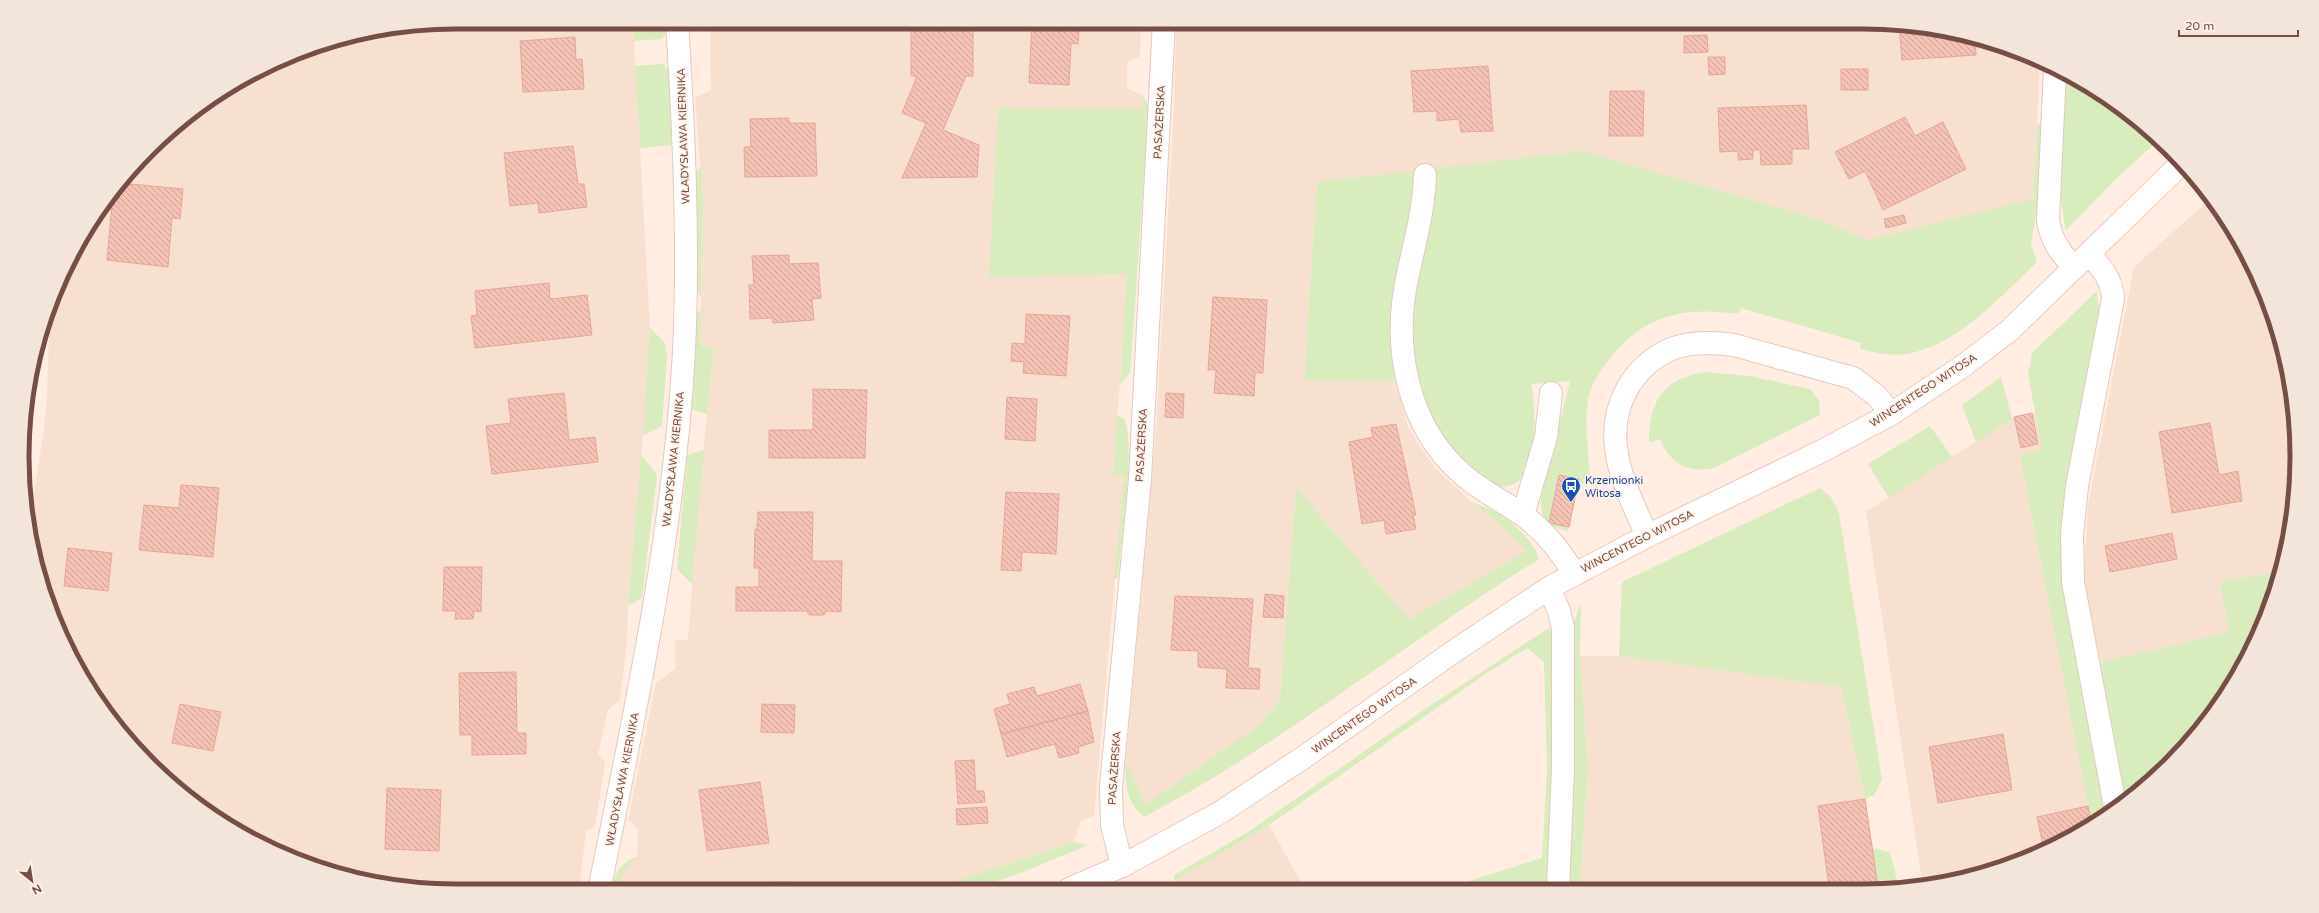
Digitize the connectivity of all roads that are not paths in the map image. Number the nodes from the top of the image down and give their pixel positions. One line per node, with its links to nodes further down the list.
1 (677, 29): 15 (street, WŁADYSŁAWA KIERNIKA)
2 (1164, 29): 14 (street, PASAŻERSKA)
3 (2055, 74): 6 (street)
4 (2177, 168): 6 (street, WINCENTEGO WITOSA)
5 (1425, 175): 9 (street)
6 (2082, 261): 8 (street, WINCENTEGO WITOSA); 13 (street)
7 (1551, 393): 9 (street)
8 (1891, 414): 10 (street, WINCENTEGO WITOSA); 10 (street)
9 (1523, 515): 11 (street)
10 (1647, 536): 11 (street, WINCENTEGO WITOSA)
11 (1574, 574): 12 (street, WINCENTEGO WITOSA)
12 (1549, 588): 14 (street, WINCENTEGO WITOSA); 17 (street)
13 (2114, 802)
14 (1122, 866): 16 (street, WINCENTEGO WITOSA)
15 (600, 884)
16 (1081, 884)
17 (1558, 884)

